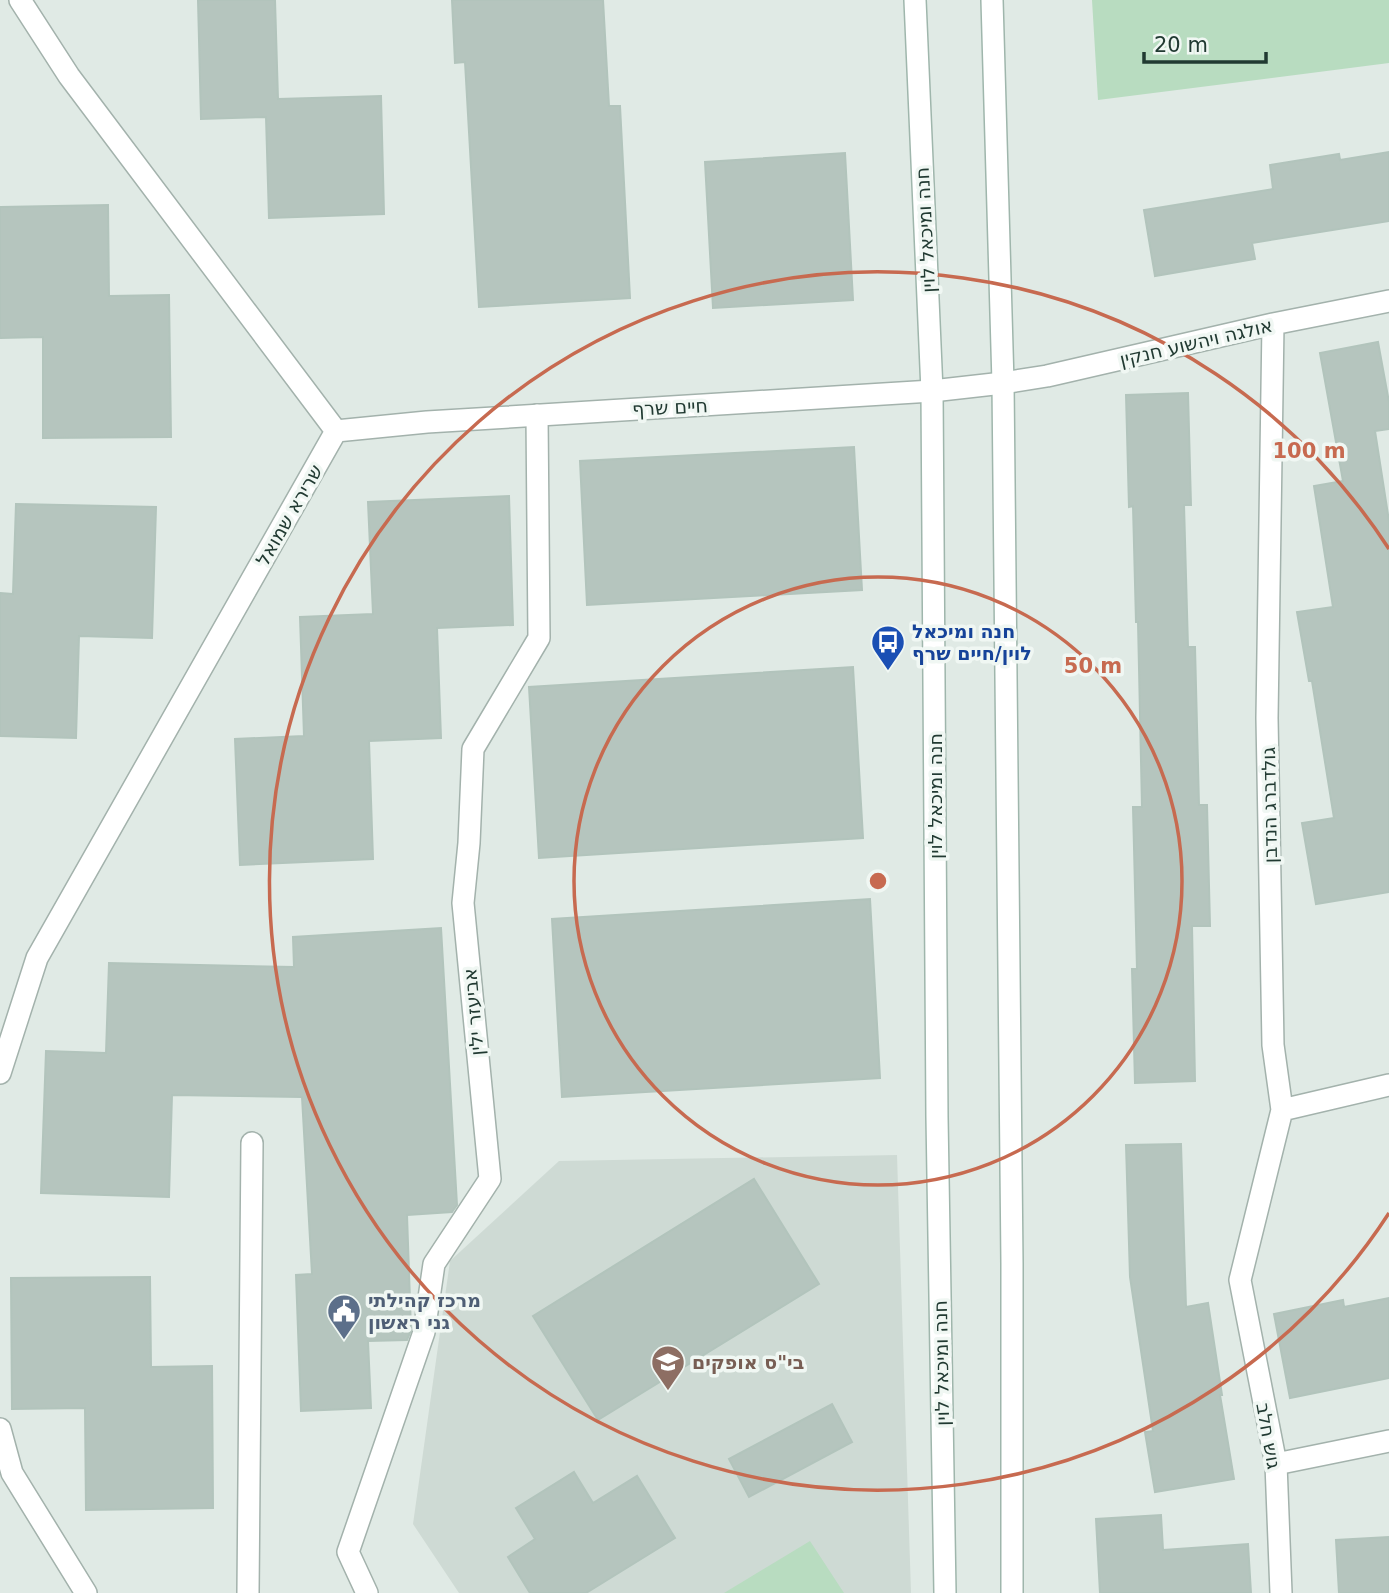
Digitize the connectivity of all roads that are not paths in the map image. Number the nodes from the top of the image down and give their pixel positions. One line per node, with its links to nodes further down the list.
1 (20, 0): 9 (street)
2 (915, 0): 7 (street, חנה ומיכאל לוין)
3 (992, 0): 6 (street)
4 (1389, 301): 5 (street, אולגה ויהשוע חנקין)
5 (1273, 324): 6 (street, אולגה ויהשוע חנקין); 12 (street, גולדברג הנדבן)
6 (1003, 383): 7 (street, חיים שרף); 22 (street)
7 (932, 391): 8 (street, חיים שרף); 21 (street, חנה ומיכאל לוין)
8 (537, 415): 9 (street, חיים שרף); 20 (street, אביעזר ילין)
9 (336, 431): 10 (street, שרירא שמואל)
10 (0, 1073)
11 (1389, 1085): 12 (street)
12 (1282, 1110): 14 (street, גולדברג הנדבן)
13 (252, 1143): 19 (street)
14 (1240, 1280): 17 (street, גוש חלב)
15 (0, 1429): 18 (street)
16 (1389, 1441): 17 (street)
17 (1276, 1464): 23 (street, גוש חלב)
18 (86, 1593)
19 (248, 1593)
20 (367, 1593)
21 (945, 1593)
22 (1012, 1593)
23 (1281, 1593)

